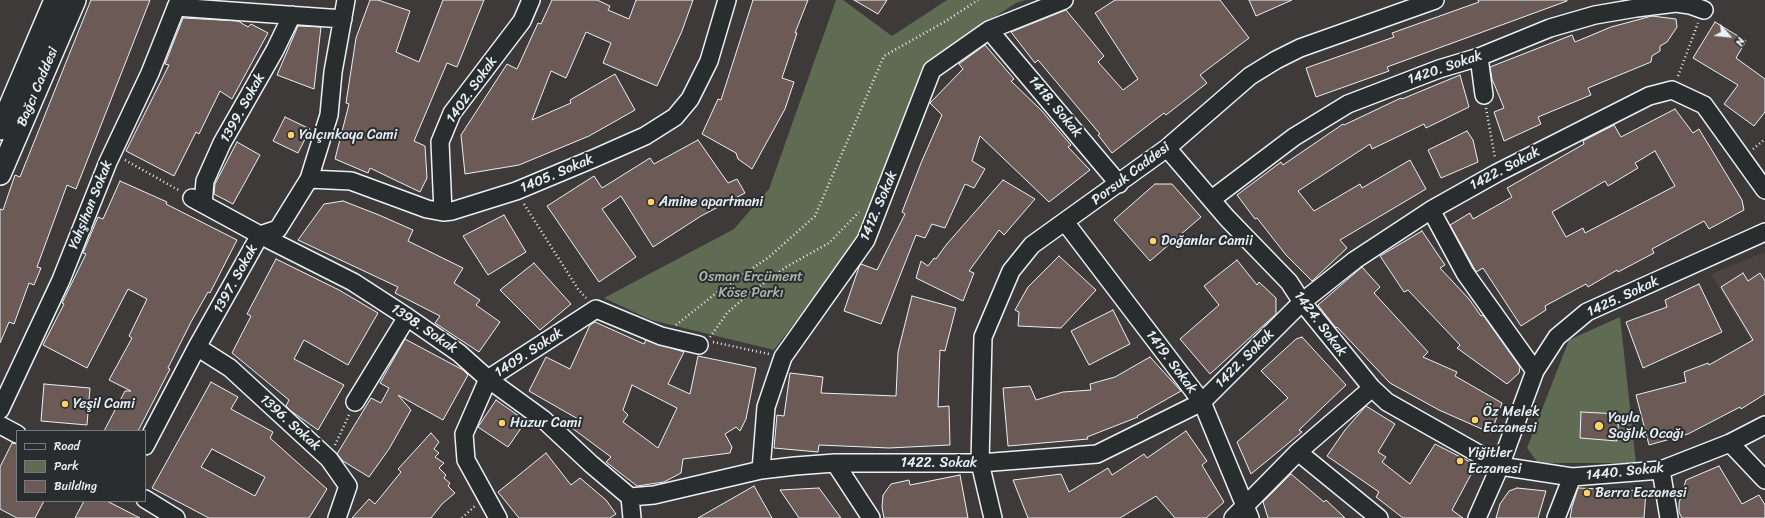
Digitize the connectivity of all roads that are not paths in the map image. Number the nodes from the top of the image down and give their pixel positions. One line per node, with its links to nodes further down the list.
1 (55, 0): 15 (main road, Bağcı Caddesi)
2 (75, 0): 17 (main road, Bağcı Caddesi)
3 (346, 0): 11 (street, 1397. Sokak)
4 (531, 0): 24 (street, 1402. Sokak)
5 (726, 0): 24 (street, 1405. Sokak)
6 (1064, 0): 12 (street, 1412. Sokak)
7 (1435, 0): 16 (street, Porsuk Caddesi)
8 (178, 3): 10 (street); 37 (street, Yahşihan Sokak)
9 (1704, 10): 13 (street, 1420. Sokak)
10 (292, 15): 11 (street); 22 (street, 1399. Sokak)
11 (343, 19): 18 (street, 1397. Sokak)
12 (990, 30): 19 (street, 1418. Sokak); 47 (street, 1412. Sokak)
13 (1479, 57): 14 (street); 21 (street, 1420. Sokak)
14 (1484, 96)
15 (0, 129)
16 (1168, 148): 19 (street, Porsuk Caddesi); 21 (street, 1424. Sokak)
17 (0, 174)
18 (309, 179): 24 (street, 1405. Sokak); 27 (street, 1397. Sokak)
19 (1119, 184): 25 (street, Porsuk Caddesi)
20 (1765, 190): 23 (street, 1422. Sokak)
21 (1212, 199): 28 (street, 1424. Sokak)
22 (198, 201): 27 (street, 1398. Sokak)
23 (1431, 210): 28 (street, 1422. Sokak); 32 (street)
24 (443, 212)
25 (1065, 222): 36 (street, 1419. Sokak); 45 (street, Porsuk Caddesi)
26 (1765, 232): 32 (street, 1425. Sokak)
27 (260, 235): 29 (street, 1398. Sokak); 31 (street, 1397. Sokak)
28 (1302, 302): 34 (street, 1424. Sokak); 36 (street, 1422. Sokak)
29 (407, 317): 33 (street, 1398. Sokak); 35 (street)
30 (699, 345): 33 (street, 1409. Sokak)
31 (197, 347): 42 (street, 1397. Sokak); 55 (street, 1396. Sokak)
32 (1535, 370): 46 (street, 1425. Sokak)
33 (488, 379): 51 (street, 1398. Sokak); 56 (street, 1409. Sokak)
34 (1372, 388): 43 (street); 46 (street, 1424. Sokak)
35 (355, 402)
36 (1202, 402): 45 (street, 1422. Sokak); 53 (street, 1419. Sokak)
37 (0, 410)
38 (0, 425): 40 (street)
39 (1765, 425): 41 (street, 1440. Sokak)
40 (16, 433)
41 (1730, 443): 48 (street, 1440. Sokak); 50 (street)
42 (146, 444)
43 (1298, 452): 53 (street); 60 (street)
44 (835, 463): 45 (street, 1422. Sokak); 47 (street, 1422. Sokak); 58 (street)
45 (980, 463): 59 (street, Porsuk Caddesi)
46 (1500, 466): 49 (street, 1440. Sokak); 61 (street, 1425. Sokak)
47 (761, 470): 51 (street, 1422. Sokak)
48 (1662, 470): 49 (street, 1440. Sokak); 63 (street)
49 (1572, 477): 62 (street)
50 (1765, 480)
51 (630, 497): 57 (street)
52 (146, 500): 54 (street)
53 (1243, 514)
54 (176, 518)
55 (337, 518)
56 (498, 518)
57 (632, 518)
58 (871, 518)
59 (993, 518)
60 (1379, 518)
61 (1477, 518)
62 (1556, 518)
63 (1669, 518)

